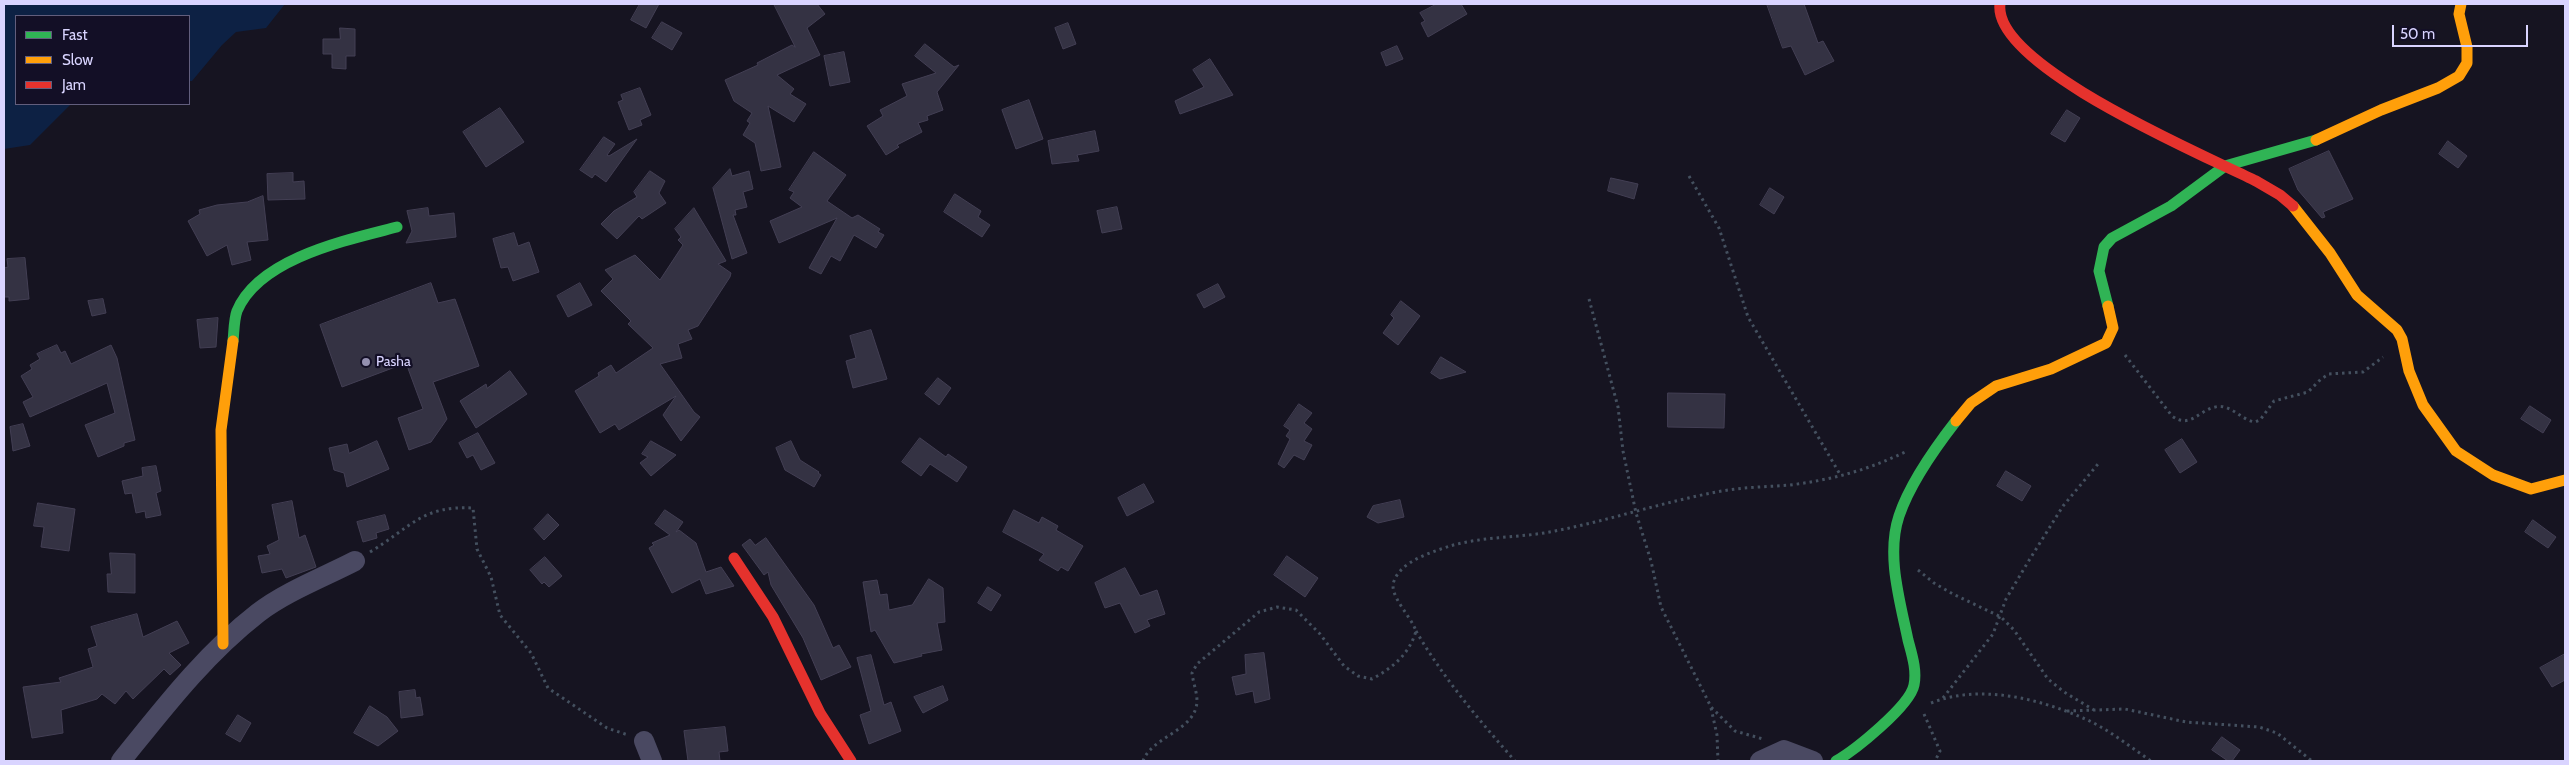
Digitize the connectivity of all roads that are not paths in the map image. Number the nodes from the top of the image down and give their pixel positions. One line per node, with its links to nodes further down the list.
1 (2000, 4): 3 (street)
2 (2461, 4): 3 (street)
3 (2225, 166): 5 (street); 15 (street)
4 (397, 227): 8 (street)
5 (2565, 480)
6 (734, 558): 12 (street)
7 (355, 561): 8 (street)
8 (223, 644): 10 (street)
9 (644, 741): 11 (street)
10 (121, 761)
11 (652, 761)
12 (851, 761)
13 (1760, 761): 14 (street)
14 (1813, 761)
15 (1836, 761)

